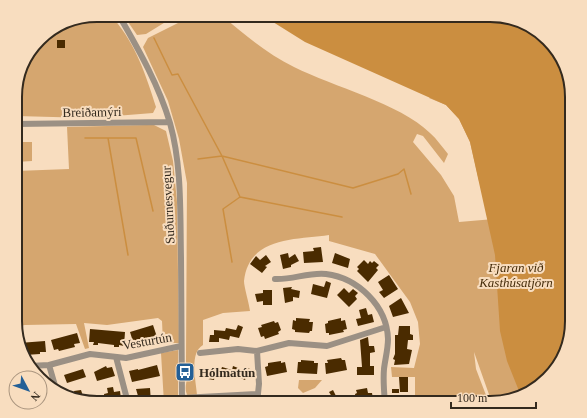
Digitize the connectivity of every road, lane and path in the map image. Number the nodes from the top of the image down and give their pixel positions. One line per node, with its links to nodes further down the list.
1 (123, 22): 2 (street, Suðurnesvegur)
2 (169, 122): 3 (street, Breiðamýri); 6 (street, Suðurnesvegur)
3 (22, 124)
4 (275, 279): 5 (street)
5 (386, 327): 7 (street); 17 (street)
6 (181, 346): 9 (street, Vesturtún); 15 (street, Suðurnesvegur)
7 (257, 351): 8 (street); 13 (street)
8 (200, 353)
9 (116, 357): 10 (street, Vesturtún); 14 (street, Vesturtún)
10 (49, 365): 11 (street, Vesturtún); 12 (street)
11 (36, 366)
12 (54, 383)
13 (258, 394): 16 (street)
14 (126, 396)
15 (182, 396)
16 (236, 396)
17 (385, 396)

